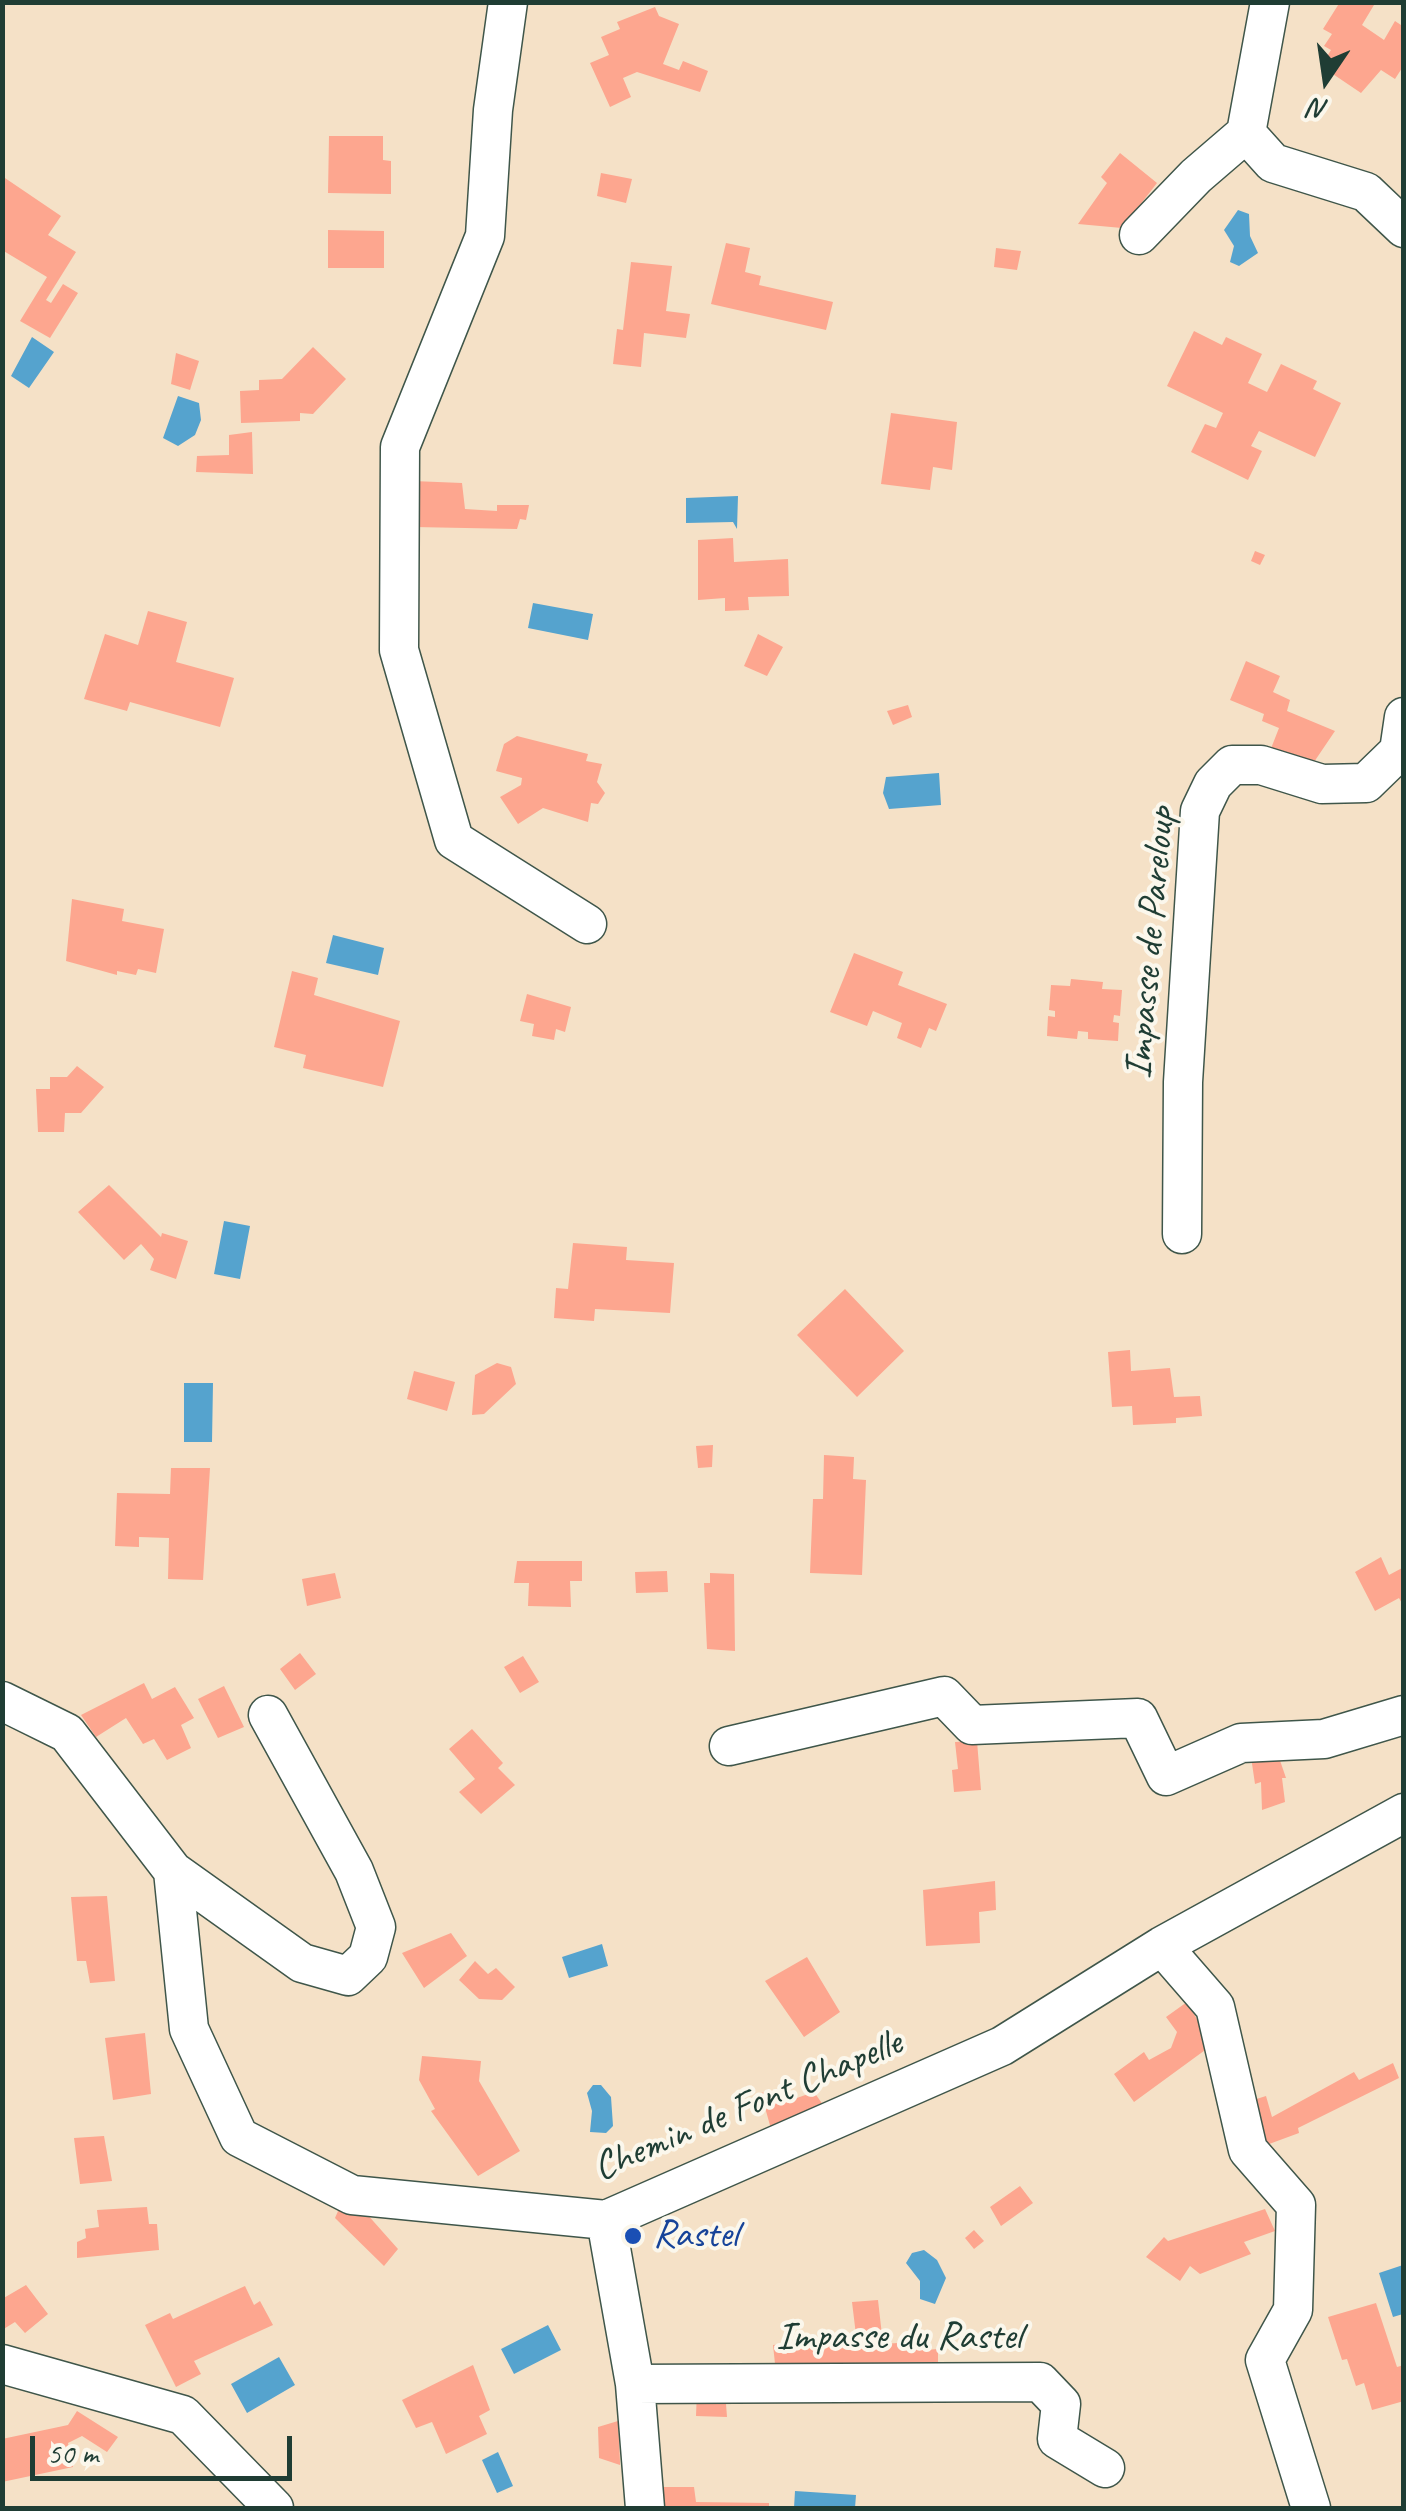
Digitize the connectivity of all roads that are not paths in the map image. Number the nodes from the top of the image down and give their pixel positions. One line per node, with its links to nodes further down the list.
1 (508, 2): 7 (street)
2 (1270, 2): 3 (street)
3 (1246, 133): 4 (street); 5 (street)
4 (1404, 228)
5 (1140, 236)
6 (1404, 717): 8 (street, Impasse de Pareloup)
7 (586, 924)
8 (1182, 1234)
9 (2, 1701): 14 (street)
10 (1404, 1714): 12 (street)
11 (268, 1715): 14 (street)
12 (729, 1746)
13 (1404, 1814): 15 (street, Chemin de Font Chapelle)
14 (173, 1871): 16 (street, Chemin de Font Chapelle)
15 (1162, 1946): 16 (street, Chemin de Font Chapelle); 22 (street)
16 (606, 2220): 18 (street)
17 (2, 2364): 20 (street)
18 (636, 2384): 19 (street, Impasse du Rastel); 21 (street)
19 (1105, 2468)
20 (274, 2508)
21 (645, 2508)
22 (1311, 2508)

